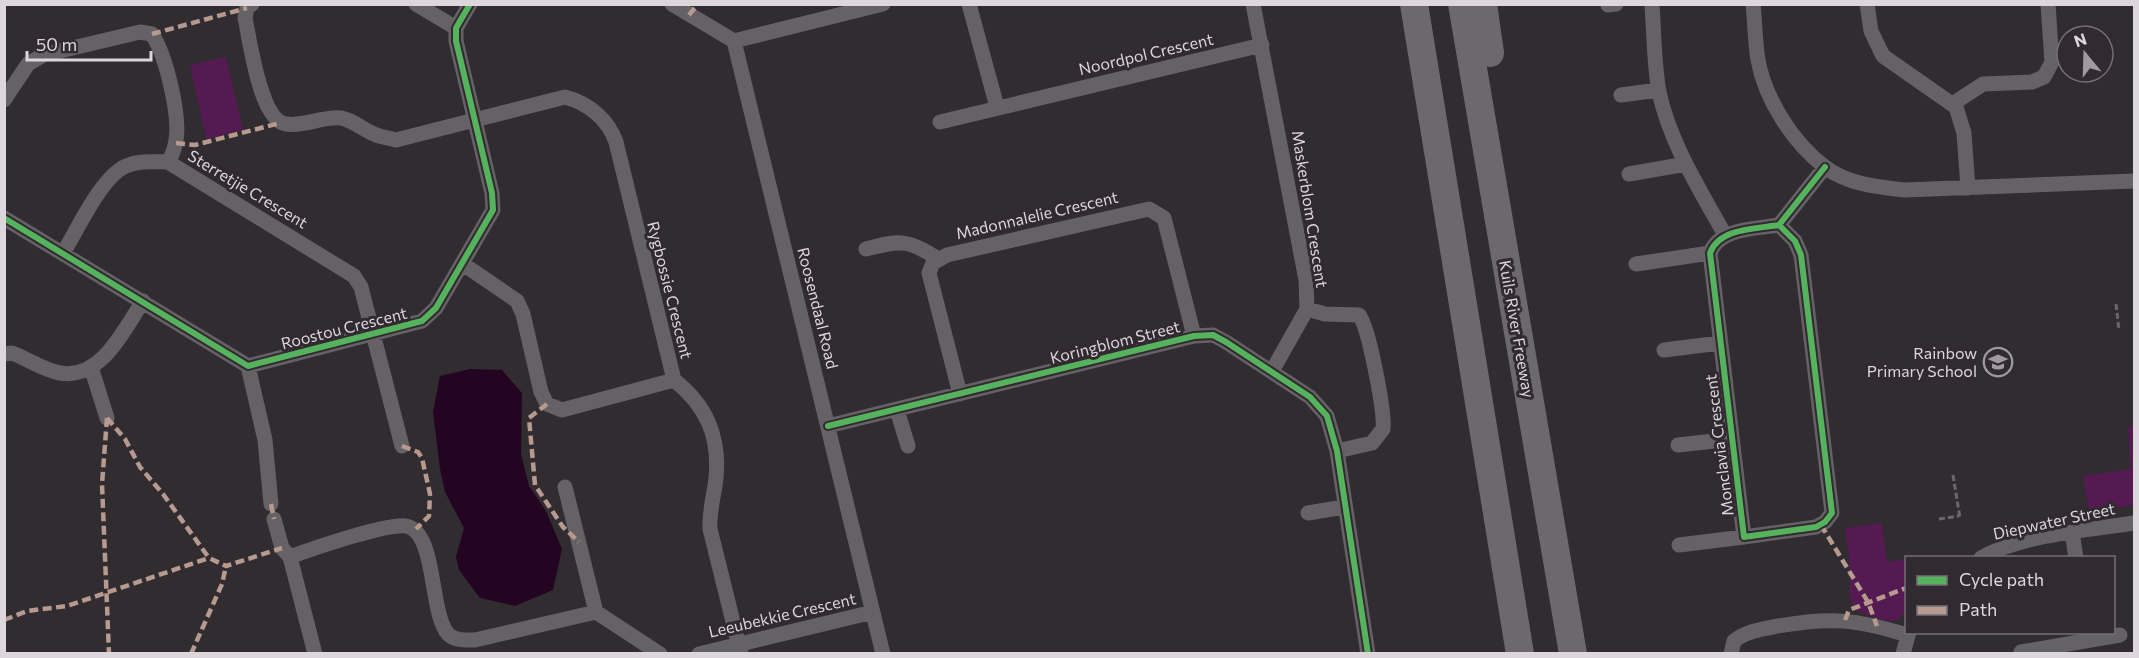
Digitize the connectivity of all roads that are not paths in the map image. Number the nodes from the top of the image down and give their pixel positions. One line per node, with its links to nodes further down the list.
1 (252, 4): 26 (street, Rygbossie Crescent)
2 (416, 4): 18 (street)
3 (470, 4): 18 (street)
4 (672, 4): 19 (street)
5 (883, 4): 19 (street)
6 (969, 4): 25 (street)
7 (1253, 4): 20 (street)
8 (1395, 4): 46 (highway)
9 (1414, 4): 46 (highway)
10 (1462, 4): 43 (highway, Kuils River Freeway)
11 (1483, 4): 43 (highway)
12 (1617, 4): 17 (street)
13 (1652, 4): 21 (street)
14 (1753, 4): 30 (street)
15 (1867, 4): 24 (street)
16 (2048, 4): 24 (street)
17 (1608, 5)
18 (456, 28): 26 (street, Roostou Crescent)
19 (734, 41): 59 (street, Roosendaal Road)
20 (1262, 45): 25 (street, Noordpol Crescent); 45 (street, Maskerblom Crescent)
21 (1659, 90): 22 (street); 29 (street)
22 (1621, 95)
23 (4, 100): 28 (street)
24 (1954, 103): 33 (street)
25 (997, 107): 27 (street, Noordpol Crescent)
26 (475, 119): 41 (street, Roostou Crescent); 55 (street, Rygbossie Crescent)
27 (940, 122)
28 (168, 162): 38 (street, Sterretjie Crescent); 47 (street, Sterretjie Crescent)
29 (1686, 164): 31 (street); 36 (street)
30 (1825, 167): 33 (street); 35 (street)
31 (1629, 174)
32 (2134, 181): 33 (street)
33 (1968, 188)
34 (4, 218): 38 (street)
35 (1779, 225): 36 (street); 70 (street, Monclavia Crescent)
36 (1725, 235): 39 (street)
37 (866, 249): 40 (street)
38 (63, 253): 44 (street)
39 (1710, 253): 42 (street); 49 (street, Monclavia Crescent)
40 (938, 259): 48 (street, Madonnalelie Crescent); 56 (street)
41 (463, 264): 47 (street, Roostou Crescent); 55 (street, Rygbossie Crescent)
42 (1636, 264)
43 (1507, 268): 89 (highway, Kuils River Freeway)
44 (143, 302): 52 (street); 53 (street)
45 (1307, 309): 54 (street, Maskerblom Crescent); 64 (street)
46 (1468, 323): 88 (highway)
47 (373, 334): 52 (street, Roostou Crescent); 61 (street, Sterretjie Crescent)
48 (1194, 336): 54 (street, Koringblom Street); 56 (street, Koringblom Street)
49 (1720, 343): 50 (street); 60 (street, Monclavia Crescent)
50 (1664, 350)
51 (4, 354): 53 (street)
52 (249, 366): 74 (street)
53 (91, 367): 58 (street)
54 (1272, 371): 64 (street, Koringblom Street)
55 (674, 380): 81 (street)
56 (960, 394): 57 (street, Koringblom Street)
57 (897, 410): 59 (street, Koringblom Street); 62 (street)
58 (107, 418)
59 (828, 426): 76 (street, Roosendaal Road)
60 (1732, 439): 63 (street, Monclavia Crescent); 70 (street, Monclavia Crescent)
61 (402, 446)
62 (908, 446)
63 (1678, 446)
64 (1337, 451): 66 (street, Koringblom Street)
65 (565, 487): 75 (street)
66 (1344, 507): 67 (street); 87 (street, Koringblom Street)
67 (1308, 513)
68 (2134, 524): 69 (street, Diepwater Street)
69 (2072, 532): 72 (street, Diepwater Street); 73 (street)
70 (1744, 537): 71 (street, Monclavia Crescent)
71 (1679, 545)
72 (1986, 556)
73 (2076, 556)
74 (290, 557): 75 (street); 83 (street)
75 (597, 612): 84 (street)
76 (873, 612): 81 (street, Leeubekkie Crescent); 86 (street, Roosendaal Road)
77 (1905, 633): 90 (street)
78 (1908, 634): 91 (street)
79 (2120, 635): 80 (street)
80 (2090, 642): 82 (street)
81 (740, 649): 85 (street, Leeubekkie Crescent)
82 (2021, 652)
83 (315, 654)
84 (660, 654)
85 (699, 654)
86 (883, 654)
87 (1368, 654)
88 (1520, 654)
89 (1573, 654)
90 (1731, 654)
91 (1903, 654)

